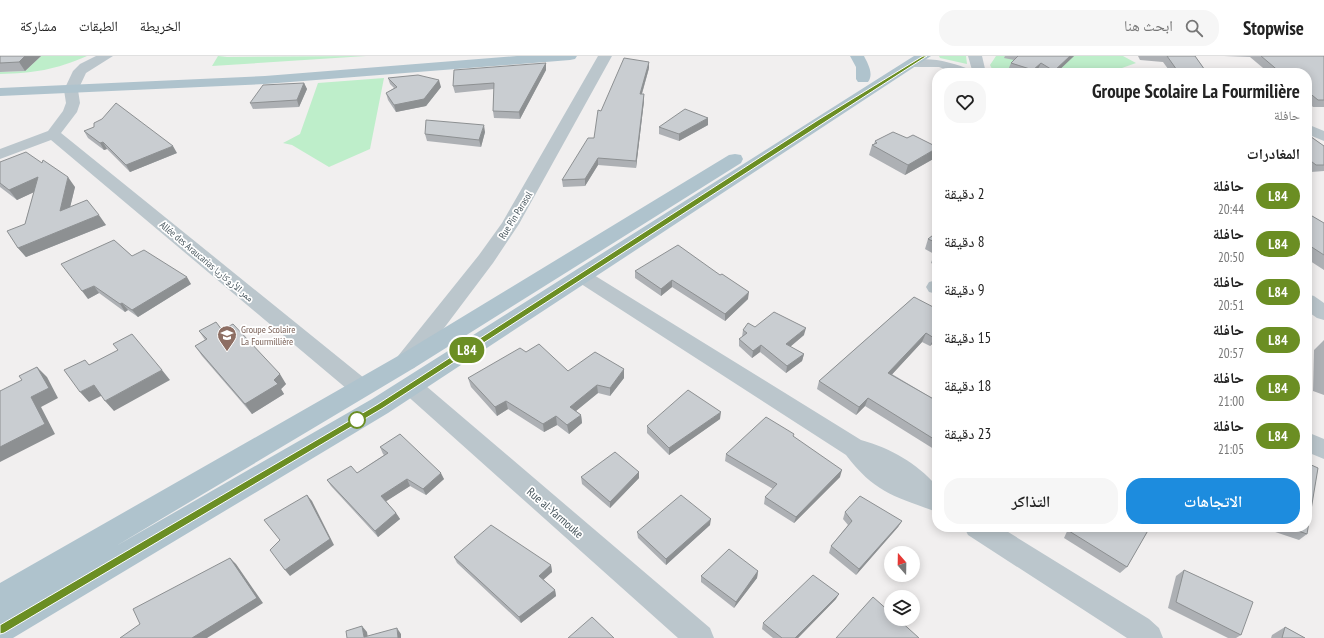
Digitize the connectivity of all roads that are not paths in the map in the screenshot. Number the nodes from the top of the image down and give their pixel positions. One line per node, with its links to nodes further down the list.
1 (106, 56): 12 (street)
2 (464, 56): 12 (main road)
3 (570, 56): 12 (main road)
4 (605, 56): 21 (street, Rue Pin Parasol)
5 (857, 56): 10 (main road)
6 (975, 56): 9 (street)
7 (912, 58): 8 (street); 10 (main road); 18 (main road)
8 (954, 68)
9 (978, 68)
10 (863, 79): 21 (main road)
11 (0, 82): 12 (main road)
12 (74, 85): 13 (main road); 15 (street)
13 (0, 92)
14 (1312, 131): 16 (street)
15 (53, 134): 17 (street); 23 (street, Allée des Araucarias ممر الأروكاريا)
16 (1324, 136)
17 (0, 154)
18 (582, 276): 22 (main road); 26 (street)
19 (1312, 305): 20 (street)
20 (1324, 313)
21 (406, 362): 23 (main road)
22 (411, 386): 29 (main road); 30 (street, Rue al-Yarmouke)
23 (361, 388): 28 (main road)
24 (1312, 444): 25 (street)
25 (1324, 449)
26 (932, 499)
27 (985, 532): 31 (street)
28 (0, 599)
29 (0, 629)
30 (700, 638)
31 (1149, 638)

